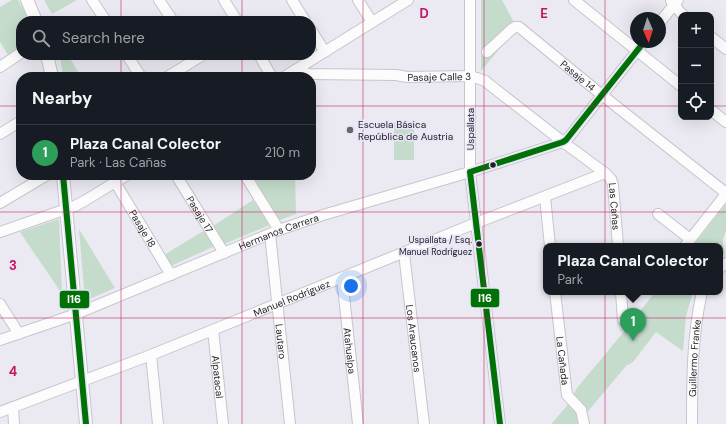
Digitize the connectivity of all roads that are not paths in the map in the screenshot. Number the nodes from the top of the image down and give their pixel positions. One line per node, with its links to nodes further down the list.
1 (27, 0): 13 (street)
2 (92, 0): 14 (street)
3 (159, 0): 15 (street)
4 (224, 0): 16 (street)
5 (292, 0): 17 (street)
6 (358, 0): 18 (street)
7 (408, 0): 18 (street)
8 (470, 0): 42 (street, Uspallata)
9 (574, 0): 23 (street)
10 (674, 1): 11 (street); 12 (street)
11 (680, 12)
12 (666, 13)
13 (34, 16)
14 (103, 16)
15 (170, 16)
16 (235, 16)
17 (302, 16)
18 (372, 22): 24 (street)
19 (316, 38): 24 (street)
20 (714, 39): 22 (street)
21 (639, 48): 23 (street)
22 (726, 49)
23 (637, 51): 43 (street); 44 (street)
24 (324, 52): 27 (street)
25 (486, 52): 44 (street, Pasaje 14)
26 (16, 56): 33 (street)
27 (316, 57)
28 (48, 60): 35 (street)
29 (130, 60): 36 (street)
30 (192, 60): 37 (street)
31 (262, 60): 38 (street)
32 (311, 60): 34 (street)
33 (0, 67)
34 (295, 70): 39 (street); 40 (street, Pasaje Calle 3)
35 (51, 72)
36 (138, 72)
37 (174, 72)
38 (269, 72)
39 (292, 72)
40 (302, 72)
41 (316, 74): 42 (street, Pasaje Calle 3)
42 (470, 76): 49 (street, Pasaje Calle 3); 50 (street, Uspallata)
43 (678, 84)
44 (602, 95): 49 (street); 58 (street, Pasaje 14)
45 (714, 112): 46 (street)
46 (726, 122)
47 (16, 124): 48 (street)
48 (0, 134)
49 (563, 142): 50 (street, Hermanos Carrera); 51 (street, Las Cañas)
50 (470, 172): 63 (street, Uspallata); 65 (street, Hermanos Carrera)
51 (605, 173): 59 (street, Manuel Rodríguez); 67 (street, Las Cañas)
52 (39, 180): 60 (street)
53 (63, 180): 61 (street)
54 (118, 180): 57 (street)
55 (179, 180): 70 (street, Pasaje 17)
56 (248, 180): 65 (street)
57 (115, 182): 61 (street); 71 (street, Pasaje 18)
58 (726, 194): 68 (street)
59 (545, 197): 63 (street, Manuel Rodríguez); 66 (street)
60 (0, 203)
61 (66, 209): 64 (street); 78 (street)
62 (658, 214): 68 (street)
63 (476, 223): 69 (street, Manuel Rodríguez); 94 (street, Uspallata)
64 (0, 232)
65 (275, 232): 70 (street, Hermanos Carrera); 77 (street, Lautaro)
66 (550, 243)
67 (618, 243)
68 (687, 243)
69 (404, 252): 72 (street, Manuel Rodríguez); 93 (street, Los Araucanos)
70 (224, 253): 71 (street, Hermanos Carrera)
71 (171, 275): 78 (street, Hermanos Carrera)
72 (342, 278): 77 (street, Manuel Rodríguez); 92 (street, Atahualpa)
73 (556, 295): 95 (street, La Cañada)
74 (621, 295): 79 (street)
75 (701, 295): 96 (street, Guillermo Franke)
76 (0, 304): 81 (street)
77 (277, 304): 80 (street, Manuel Rodríguez); 91 (street, Lautaro)
78 (76, 314): 81 (street, Hermanos Carrera); 84 (street)
79 (623, 320)
80 (213, 330): 83 (street, Manuel Rodríguez); 90 (street, Alpatacal)
81 (19, 334): 82 (street, Hermanos Carrera)
82 (0, 340)
83 (151, 355): 84 (street, Manuel Rodríguez); 89 (street)
84 (82, 381): 85 (street, Manuel Rodríguez); 88 (street)
85 (13, 407): 86 (street, Manuel Rodríguez); 87 (street)
86 (0, 412)
87 (14, 424)
88 (86, 424)
89 (158, 424)
90 (223, 424)
91 (290, 424)
92 (358, 424)
93 (424, 424)
94 (500, 424)
95 (584, 424)
96 (692, 424)

